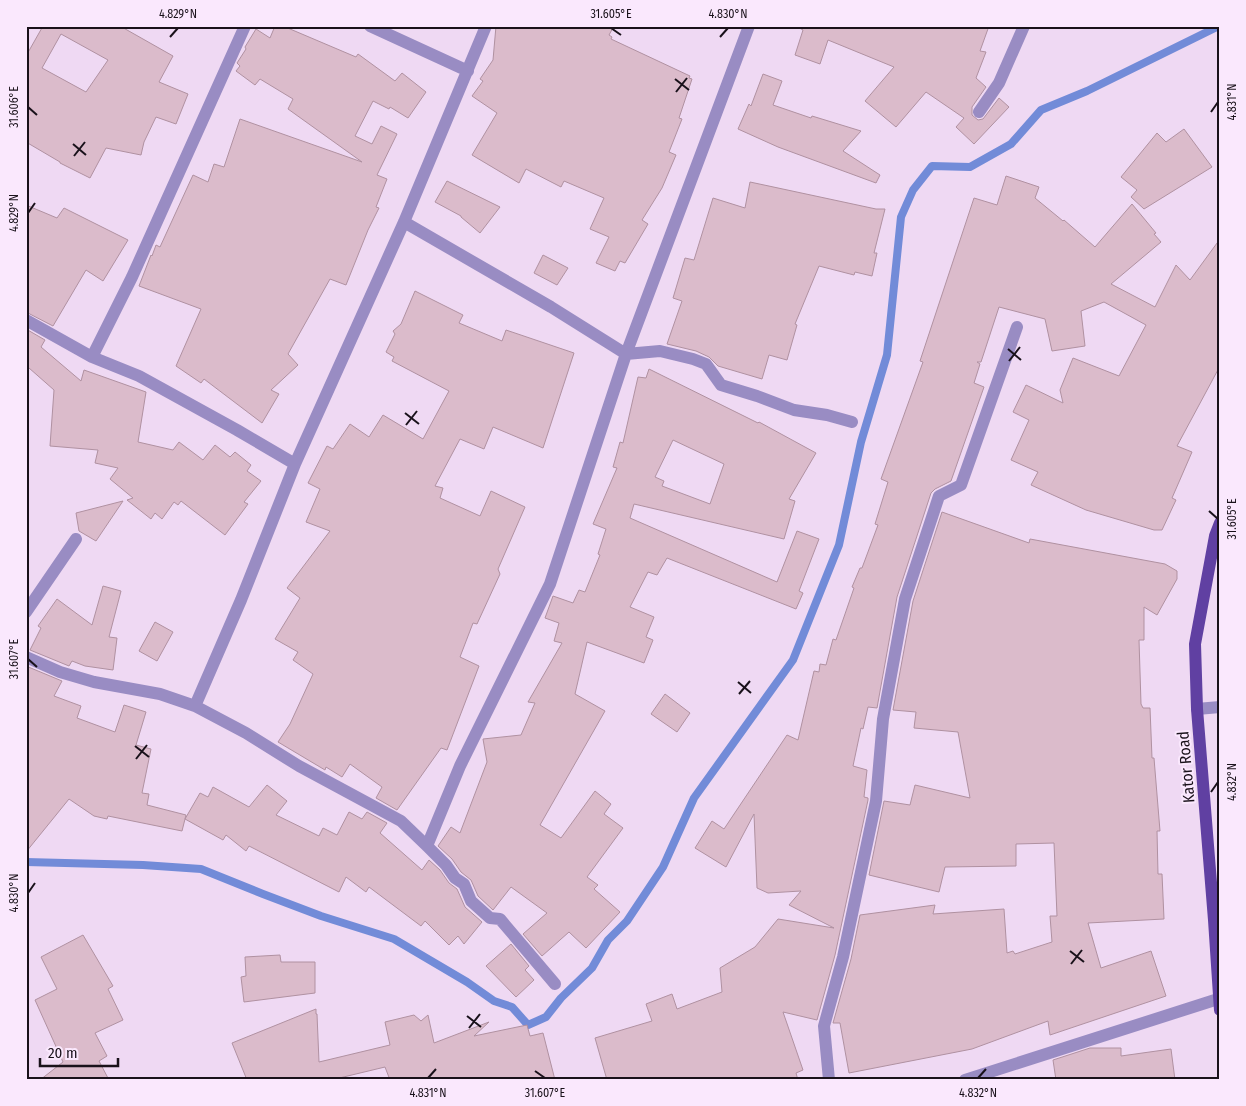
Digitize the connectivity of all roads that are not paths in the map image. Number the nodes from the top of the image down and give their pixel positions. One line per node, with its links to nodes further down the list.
1 (245, 26): 12 (street)
2 (370, 26): 6 (street)
3 (486, 26): 6 (street)
4 (749, 26): 11 (street)
5 (1024, 26): 7 (street)
6 (468, 71): 8 (street)
7 (979, 112)
8 (404, 222): 11 (street); 14 (street)
9 (26, 320): 12 (street)
10 (1017, 327): 26 (street)
11 (626, 354): 13 (street); 22 (street)
12 (92, 357): 14 (street)
13 (852, 422)
14 (295, 464): 19 (street)
15 (1220, 523): 21 (main road, Kator Road)
16 (76, 540): 17 (street)
17 (26, 612)
18 (26, 656): 19 (street)
19 (194, 706): 22 (street)
20 (1220, 708): 21 (street)
21 (1197, 709): 23 (main road, Kator Road)
22 (428, 846): 24 (street)
23 (1218, 956): 25 (main road, Kator Road)
24 (555, 984)
25 (1219, 1004): 27 (street)
26 (829, 1080)
27 (965, 1080)

